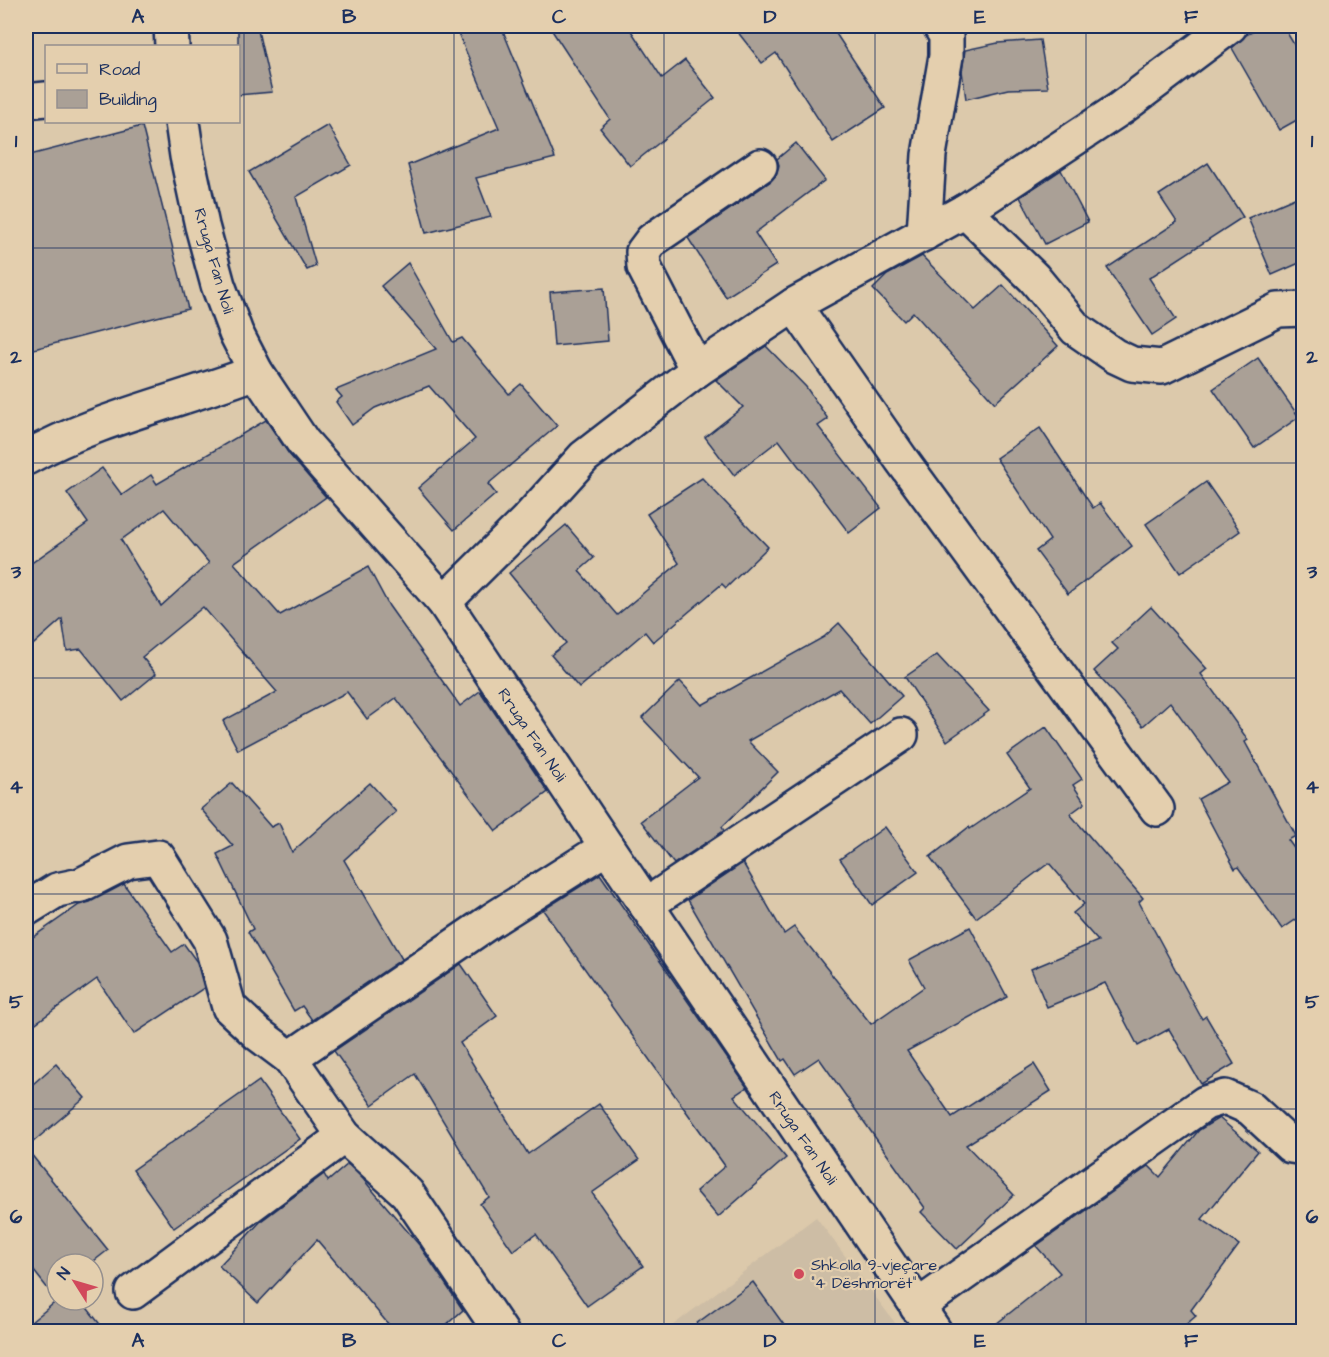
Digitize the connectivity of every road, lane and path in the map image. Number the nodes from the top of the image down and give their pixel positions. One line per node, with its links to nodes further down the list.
1 (171, 26): 4 (street)
2 (940, 26): 10 (street)
3 (1230, 26): 9 (street)
4 (172, 45)
5 (45, 99): 6 (street)
6 (26, 100)
7 (182, 123): 14 (street, Rruga Fan Noli)
8 (760, 166): 13 (street)
9 (965, 211): 10 (street); 12 (street)
10 (924, 234): 11 (street)
11 (794, 304): 13 (street); 18 (street)
12 (1304, 309)
13 (697, 370): 16 (street)
14 (256, 372): 15 (street); 16 (street, Rruga Fan Noli)
15 (26, 458)
16 (444, 602): 19 (street, Rruga Fan Noli)
17 (901, 735): 20 (street)
18 (1157, 809)
19 (607, 847): 20 (street, Rruga Fan Noli); 22 (street)
20 (646, 905): 26 (street, Rruga Fan Noli)
21 (26, 909): 22 (street)
22 (290, 1058): 23 (street)
23 (344, 1136): 25 (street); 27 (street)
24 (1304, 1148): 26 (street)
25 (133, 1292)
26 (926, 1319)
27 (501, 1332)

